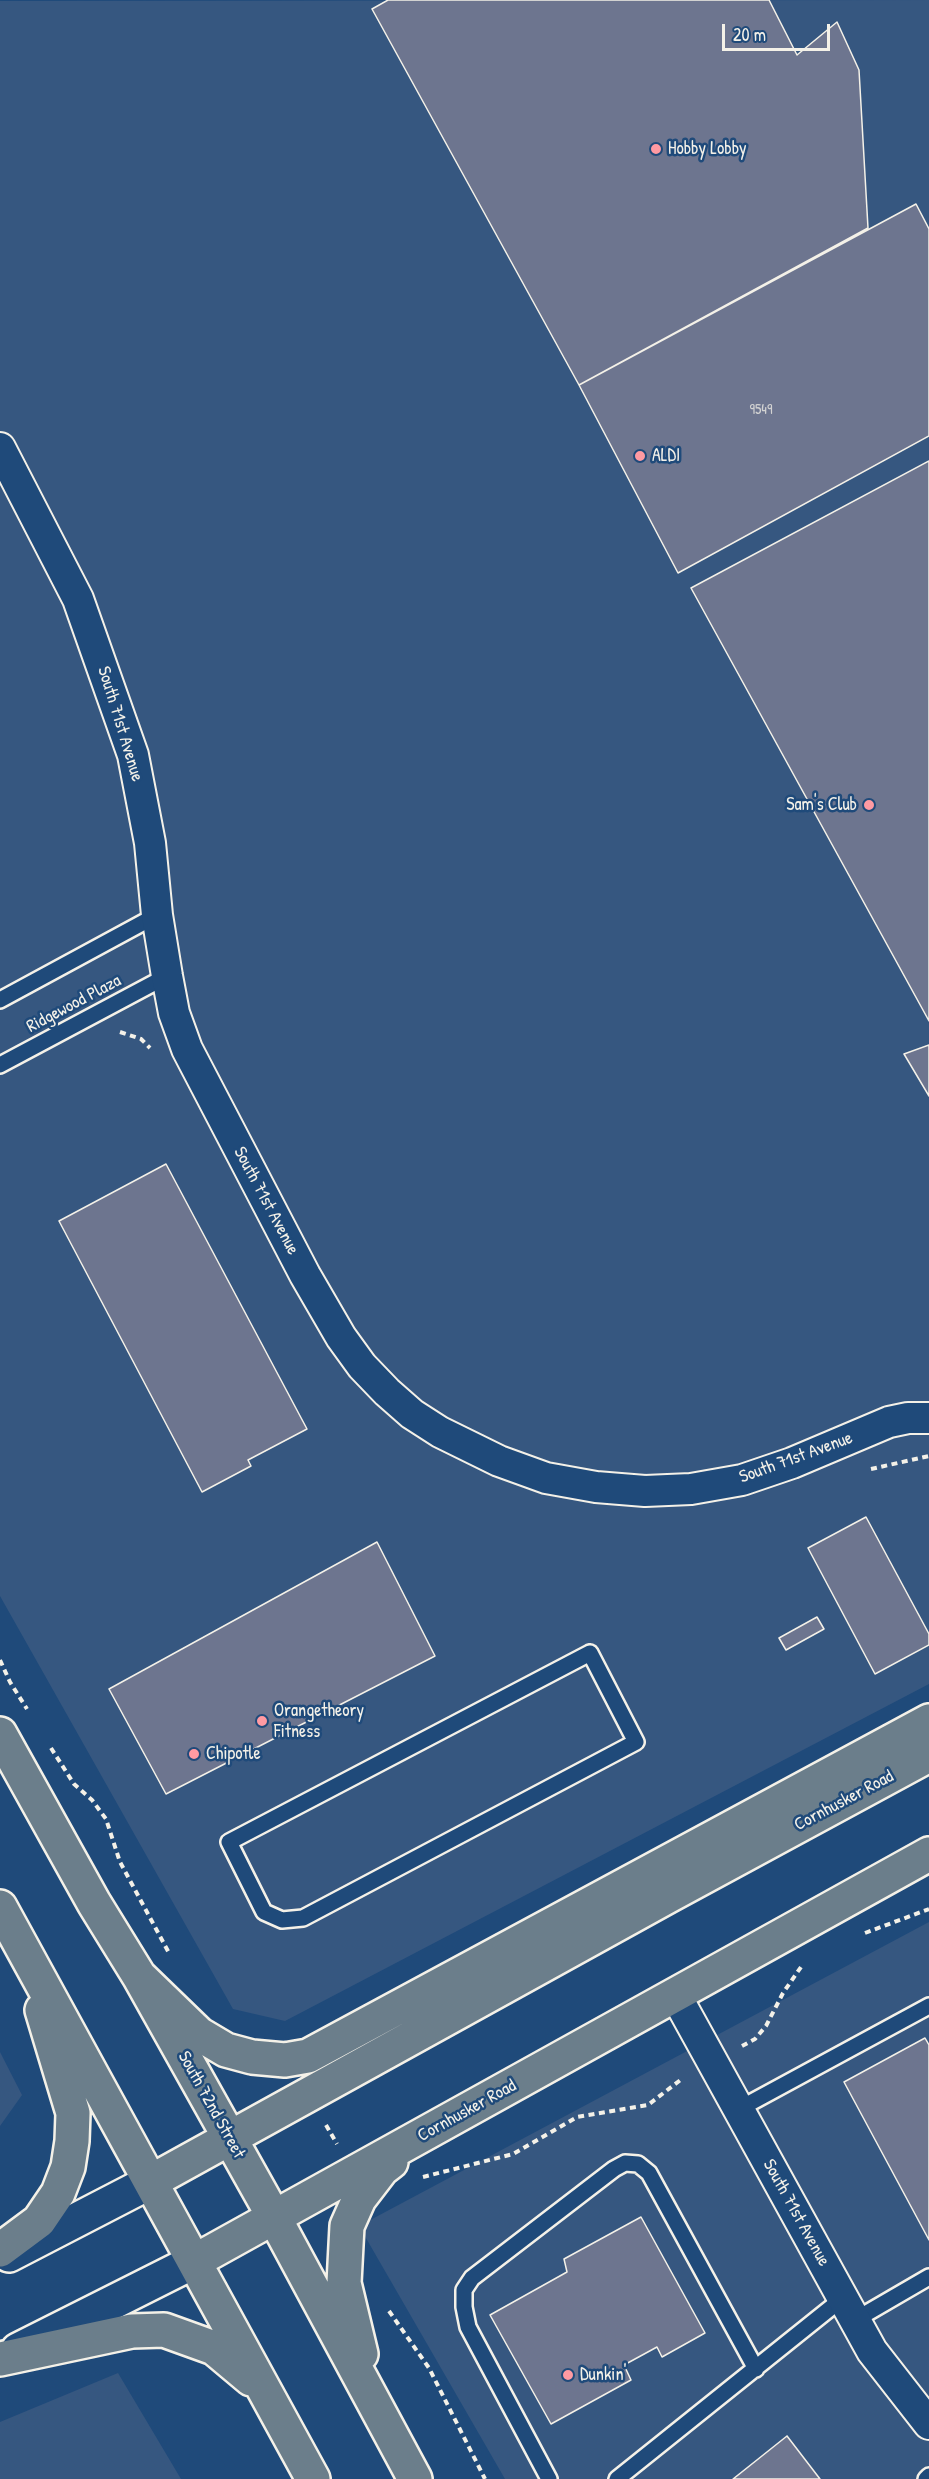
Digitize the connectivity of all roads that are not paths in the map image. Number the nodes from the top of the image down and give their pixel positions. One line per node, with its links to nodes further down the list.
1 (0, 448): 2 (street, South 71st Avenue)
2 (157, 915): 3 (street, South 71st Avenue); 4 (lane)
3 (166, 976): 5 (lane, Ridgewood Plaza); 6 (street, South 71st Avenue)
4 (0, 1000)
5 (0, 1065)
6 (929, 1418)
7 (590, 1653): 7 (lane)
8 (929, 1721): 14 (main road)
9 (0, 1734): 14 (main road, South 72nd Street)
10 (929, 1755): 19 (main road, Cornhusker Road)
11 (929, 1854): 15 (main road, Cornhusker Road)
12 (0, 1907): 13 (main road)
13 (26, 1954): 20 (main road); 22 (main road)
14 (139, 1976): 19 (main road, South 72nd Street)
15 (675, 1994): 17 (street, South 71st Avenue); 18 (main road, Cornhusker Road)
16 (929, 2006): 17 (lane)
17 (739, 2109): 26 (street, South 71st Avenue)
18 (426, 2133): 21 (main road, Cornhusker Road); 30 (main road)
19 (229, 2137): 20 (main road, Cornhusker Road); 21 (main road, South 72nd Street)
20 (152, 2181): 23 (main road, Cornhusker Road); 24 (main road)
21 (274, 2217): 24 (main road, Cornhusker Road); 30 (main road, South 72nd Street)
22 (0, 2250)
23 (0, 2259)
24 (195, 2261): 27 (main road, Cornhusker Road); 29 (main road)
25 (929, 2277): 26 (lane)
26 (849, 2309): 28 (lane); 31 (street, South 71st Avenue)
27 (0, 2359): 29 (main road)
28 (756, 2369): 34 (lane); 35 (lane)
29 (263, 2389): 32 (main road)
30 (371, 2397): 33 (main road, South 72nd Street)
31 (929, 2424)
32 (313, 2479)
33 (415, 2479)
34 (549, 2479)
35 (616, 2479)

